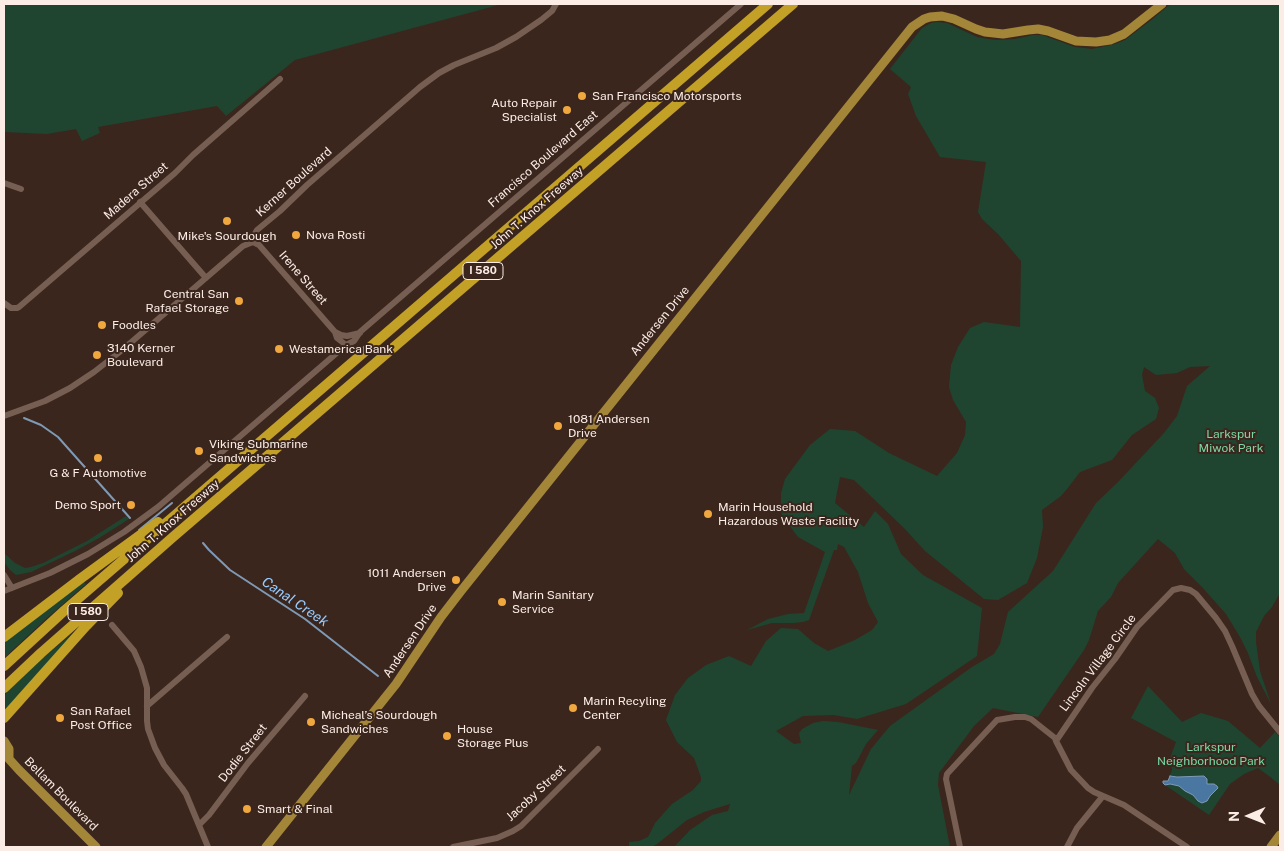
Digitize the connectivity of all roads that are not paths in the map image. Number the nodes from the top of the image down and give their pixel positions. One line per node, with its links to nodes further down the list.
1 (556, 4): 10 (street, Kerner Boulevard)
2 (741, 4): 14 (street, Francisco Boulevard East)
3 (768, 4): 17 (highway, John T. Knox Freeway / I 580)
4 (792, 4): 18 (highway, John T. Knox Freeway / I 580)
5 (1162, 4): 40 (main road, Andersen Drive)
6 (280, 79): 9 (street, Madera Street)
7 (4, 182): 8 (street)
8 (21, 189)
9 (140, 202): 11 (street); 12 (street, Madera Street)
10 (253, 242): 11 (street, Kerner Boulevard); 13 (street, Irene Street)
11 (206, 278): 16 (street, Kerner Boulevard)
12 (4, 303)
13 (334, 332): 14 (street, Francisco Boulevard East); 15 (street, Irene Street)
14 (360, 332): 15 (street, Francisco Boulevard East)
15 (346, 345): 20 (street, Francisco Boulevard East)
16 (4, 416)
17 (208, 487): 23 (highway); 25 (highway)
18 (173, 537): 26 (highway, John T. Knox Freeway / I 580); 29 (highway)
19 (4, 575): 20 (street)
20 (12, 588): 21 (street, Francisco Boulevard East)
21 (4, 591)
22 (112, 625): 28 (street)
23 (4, 637)
24 (227, 637): 28 (street)
25 (4, 666)
26 (4, 688)
27 (305, 696): 36 (street, Dodie Street)
28 (147, 706): 36 (street)
29 (4, 718)
30 (1280, 732): 32 (street, Lincoln Village Circle)
31 (4, 741): 34 (main road, Bellam Boulevard)
32 (1056, 741): 35 (street); 42 (street)
33 (598, 749): 41 (street, Jacoby Street)
34 (6, 758): 38 (main road, Bellam Boulevard)
35 (1102, 796): 43 (street); 44 (street)
36 (200, 824): 39 (street)
37 (1280, 835): 45 (main road)
38 (96, 847)
39 (208, 847)
40 (266, 847)
41 (453, 847)
42 (960, 847)
43 (1067, 847)
44 (1187, 847)
45 (1271, 847)

